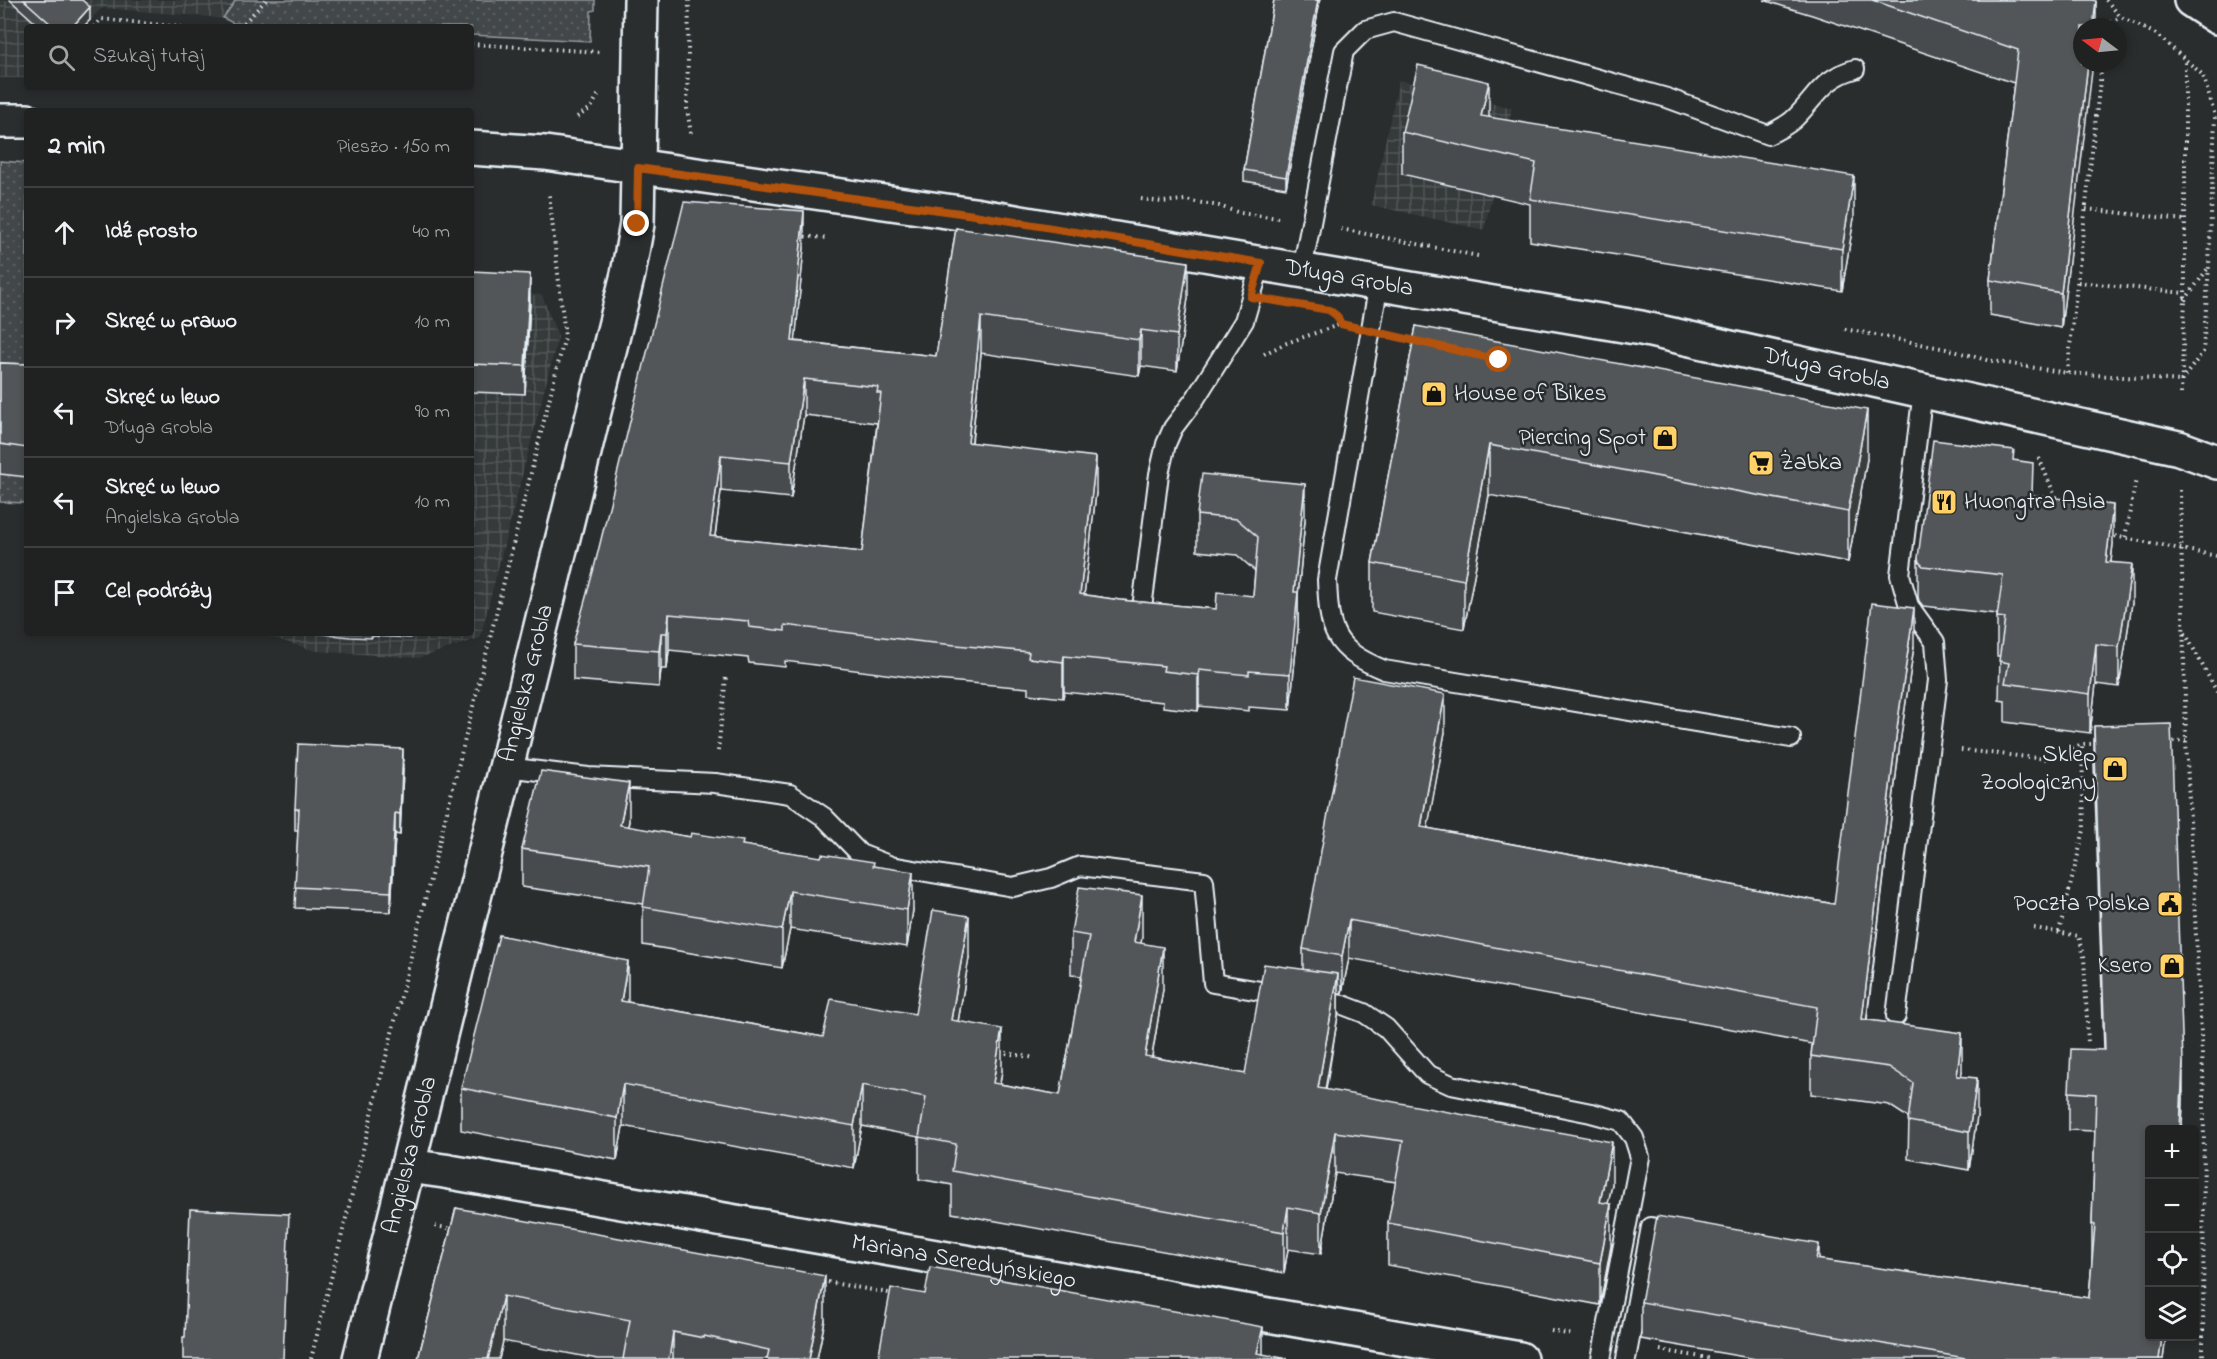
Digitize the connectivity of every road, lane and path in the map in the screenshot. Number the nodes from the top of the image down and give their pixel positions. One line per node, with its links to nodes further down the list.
1 (266, 0): 13 (path)
2 (641, 0): 25 (street, Angielska Grobla)
3 (689, 0): 22 (path)
4 (2106, 0): 9 (path)
5 (2191, 0): 7 (street)
6 (2084, 16): 8 (path)
7 (2217, 17)
8 (2089, 18)
9 (2121, 18)
10 (2127, 21): 16 (path)
11 (97, 24): 12 (path)
12 (142, 24)
13 (243, 24)
14 (474, 44): 15 (path)
15 (602, 58)
16 (2185, 59): 29 (path); 33 (path)
17 (1855, 69): 34 (lane)
18 (2101, 72): 27 (path)
19 (600, 91): 24 (path)
20 (0, 121): 21 (street)
21 (24, 121)
22 (692, 138)
23 (474, 148): 24 (street, Długa Grobla)
24 (545, 153): 25 (street, Długa Grobla); 82 (path)
25 (638, 168): 32 (street, Długa Grobla); 66 (street, Angielska Grobla)
26 (1138, 199): 28 (path)
27 (2086, 209): 29 (path); 35 (path)
28 (1240, 213)
29 (2184, 220): 37 (path)
30 (788, 235): 31 (path)
31 (832, 238)
32 (1261, 263): 34 (street, Długa Grobla); 56 (lane)
33 (2209, 266): 38 (path); 42 (path)
34 (1302, 270): 36 (street, Długa Grobla)
35 (2078, 282): 37 (path); 41 (path)
36 (1380, 283): 43 (street, Długa Grobla); 60 (lane)
37 (2184, 293): 38 (path)
38 (2185, 300): 42 (path)
39 (1337, 316): 40 (path)
40 (1257, 357)
41 (2067, 373)
42 (2181, 381): 44 (path)
43 (1923, 391): 46 (street, Długa Grobla); 65 (lane)
44 (2181, 394)
45 (2049, 459): 51 (path)
46 (2217, 462)
47 (2125, 476): 48 (path)
48 (2136, 479): 49 (path); 53 (path)
49 (2147, 480)
50 (2180, 485): 54 (path)
51 (2064, 502)
52 (2104, 534): 53 (path)
53 (2125, 537): 54 (path)
54 (2183, 548): 55 (path); 57 (path)
55 (2217, 556)
56 (1142, 608)
57 (2185, 632): 59 (path); 61 (path)
58 (726, 677): 67 (path)
59 (2217, 692)
60 (1791, 738)
61 (2186, 741): 62 (path); 87 (path)
62 (2163, 742)
63 (2082, 744): 64 (path); 65 (path); 69 (path)
64 (2105, 744)
65 (1930, 746): 70 (lane)
66 (506, 767): 67 (lane); 74 (street, Angielska Grobla)
67 (715, 783): 85 (lane)
68 (2034, 928): 69 (path)
69 (2059, 932): 71 (path)
70 (1896, 1016)
71 (2088, 1043)
72 (992, 1050): 73 (path)
73 (1035, 1058)
74 (408, 1166): 75 (street, Mariana Seredyńskiego); 83 (street, Angielska Grobla)
75 (444, 1171): 76 (path); 84 (street, Mariana Seredyńskiego)
76 (434, 1226): 77 (path); 79 (path)
77 (457, 1230)
78 (1693, 1236): 86 (lane)
79 (431, 1237)
80 (817, 1281): 81 (path)
81 (900, 1295)
82 (311, 1359)
83 (360, 1359)
84 (1520, 1359)
85 (1601, 1359)
86 (1626, 1359)
87 (2203, 1359)

